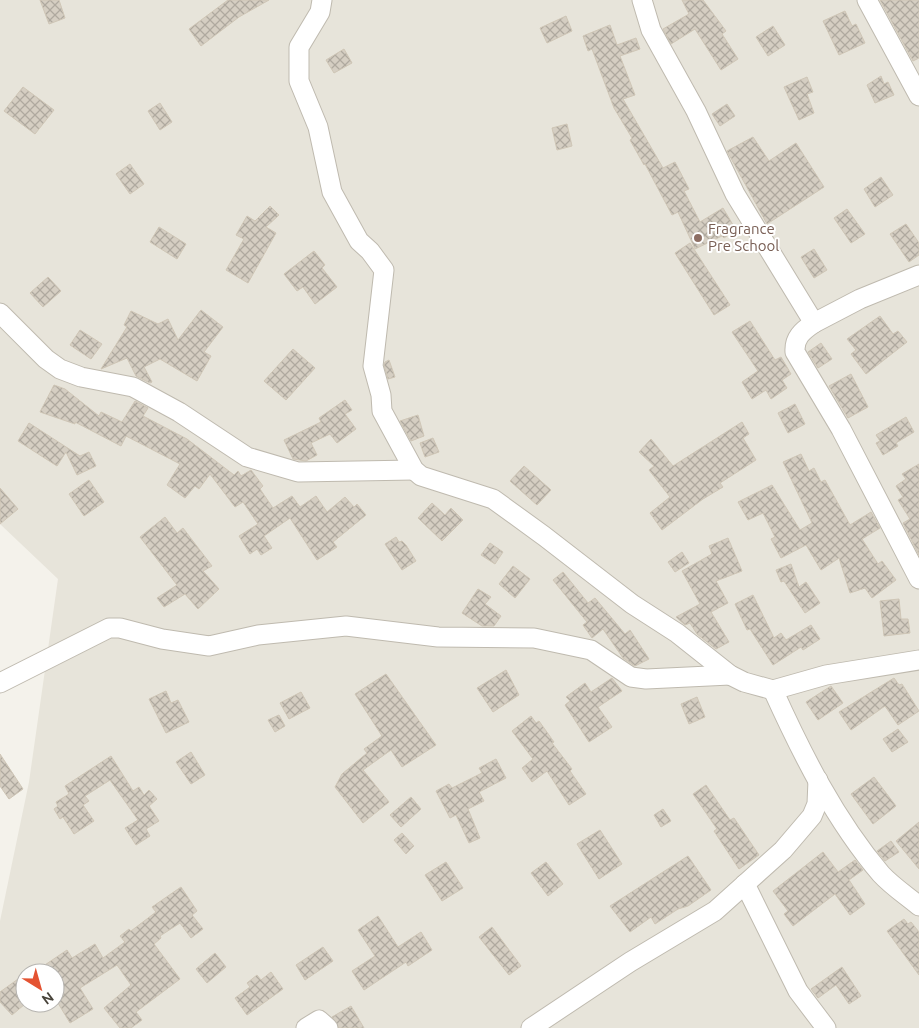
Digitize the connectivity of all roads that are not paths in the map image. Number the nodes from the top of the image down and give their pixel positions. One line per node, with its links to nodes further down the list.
1 (322, 0): 8 (street)
2 (642, 0): 7 (street)
3 (867, 0): 4 (street)
4 (919, 96)
5 (919, 275): 7 (street)
6 (0, 313): 8 (street)
7 (814, 323): 9 (street)
8 (414, 470): 11 (street)
9 (919, 579)
10 (919, 660): 13 (street)
11 (730, 675): 12 (street); 13 (street)
12 (0, 683)
13 (773, 690): 14 (street)
14 (818, 780): 15 (street); 16 (street)
15 (745, 884): 19 (street); 20 (street)
16 (919, 906)
17 (306, 1028): 18 (street)
18 (328, 1028)
19 (531, 1028)
20 (826, 1028)

